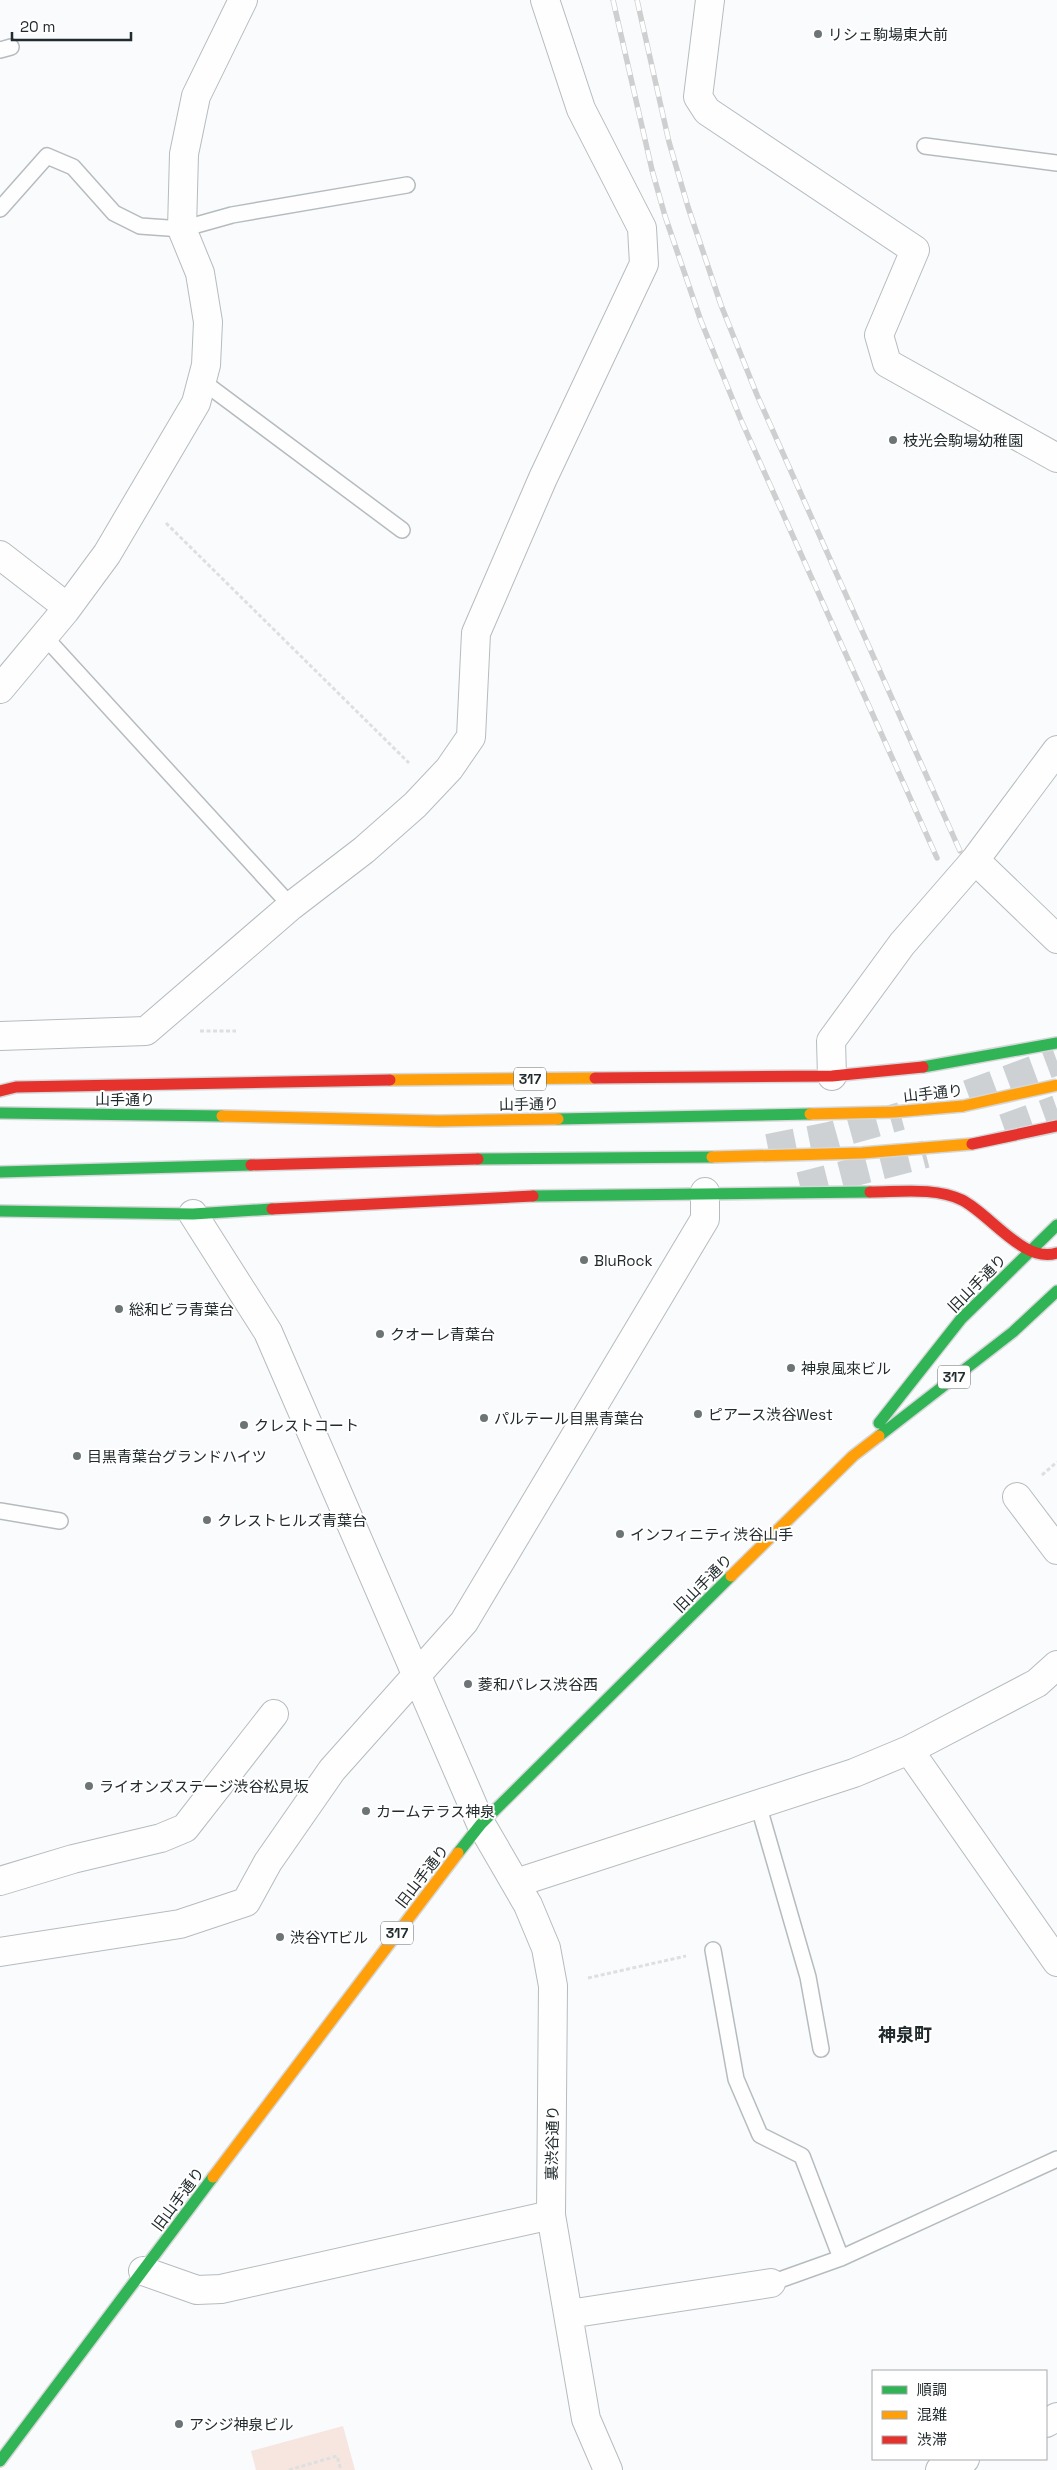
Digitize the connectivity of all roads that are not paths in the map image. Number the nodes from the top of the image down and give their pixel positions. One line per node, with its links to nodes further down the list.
1 (243, 0): 8 (street)
2 (545, 0): 18 (street)
3 (710, 0): 10 (street)
4 (926, 146): 5 (lane)
5 (1057, 163)
6 (407, 185): 8 (lane)
7 (0, 209): 8 (lane)
8 (182, 228): 9 (street)
9 (202, 381): 11 (lane); 13 (street)
10 (1057, 458)
11 (402, 530)
12 (0, 555): 13 (street)
13 (67, 607): 14 (street)
14 (44, 636): 15 (street); 18 (lane)
15 (0, 689)
16 (1057, 750): 17 (street)
17 (975, 860): 19 (street); 22 (street)
18 (291, 906): 20 (street)
19 (1057, 939)
20 (0, 1036)
21 (1057, 1043): 22 (main road, 317)
22 (832, 1076): 24 (main road, 317)
23 (1057, 1085): 25 (main road, 山手通り, bridge)
24 (0, 1091)
25 (0, 1114)
26 (1057, 1126): 27 (main road, bridge)
27 (0, 1172)
28 (705, 1192): 30 (main road); 32 (main road); 41 (street)
29 (0, 1211): 30 (main road)
30 (193, 1214): 41 (street, 裏渋谷通り)
31 (1057, 1225): 32 (main road, 317)
32 (1031, 1252): 33 (main road); 35 (main road, 旧山手通り / 317)
33 (1057, 1253)
34 (1057, 1291): 35 (main road, 旧山手通り / 317)
35 (853, 1456): 45 (main road, 旧山手通り / 317)
36 (1017, 1497): 39 (street)
37 (0, 1511): 38 (lane)
38 (60, 1521)
39 (1057, 1550)
40 (1057, 1665): 43 (street)
41 (417, 1674): 45 (street, 裏渋谷通り); 49 (street)
42 (274, 1714): 46 (street)
43 (909, 1750): 44 (street); 50 (street)
44 (758, 1804): 47 (street); 51 (lane)
45 (481, 1824): 47 (street, 裏渋谷通り); 55 (main road, 旧山手通り / 317)
46 (0, 1881)
47 (516, 1883): 53 (street, 裏渋谷通り)
48 (713, 1950): 54 (lane)
49 (0, 1952)
50 (1057, 1962)
51 (822, 2049)
52 (1057, 2160): 54 (lane)
53 (551, 2215): 55 (street); 57 (street, 裏渋谷通り)
54 (840, 2258): 56 (lane)
55 (143, 2271): 59 (main road, 旧山手通り / 317)
56 (771, 2283): 57 (street)
57 (569, 2314): 60 (street, 裏渋谷通り)
58 (963, 2460): 61 (street)
59 (0, 2461)
60 (608, 2470)
61 (940, 2470)

